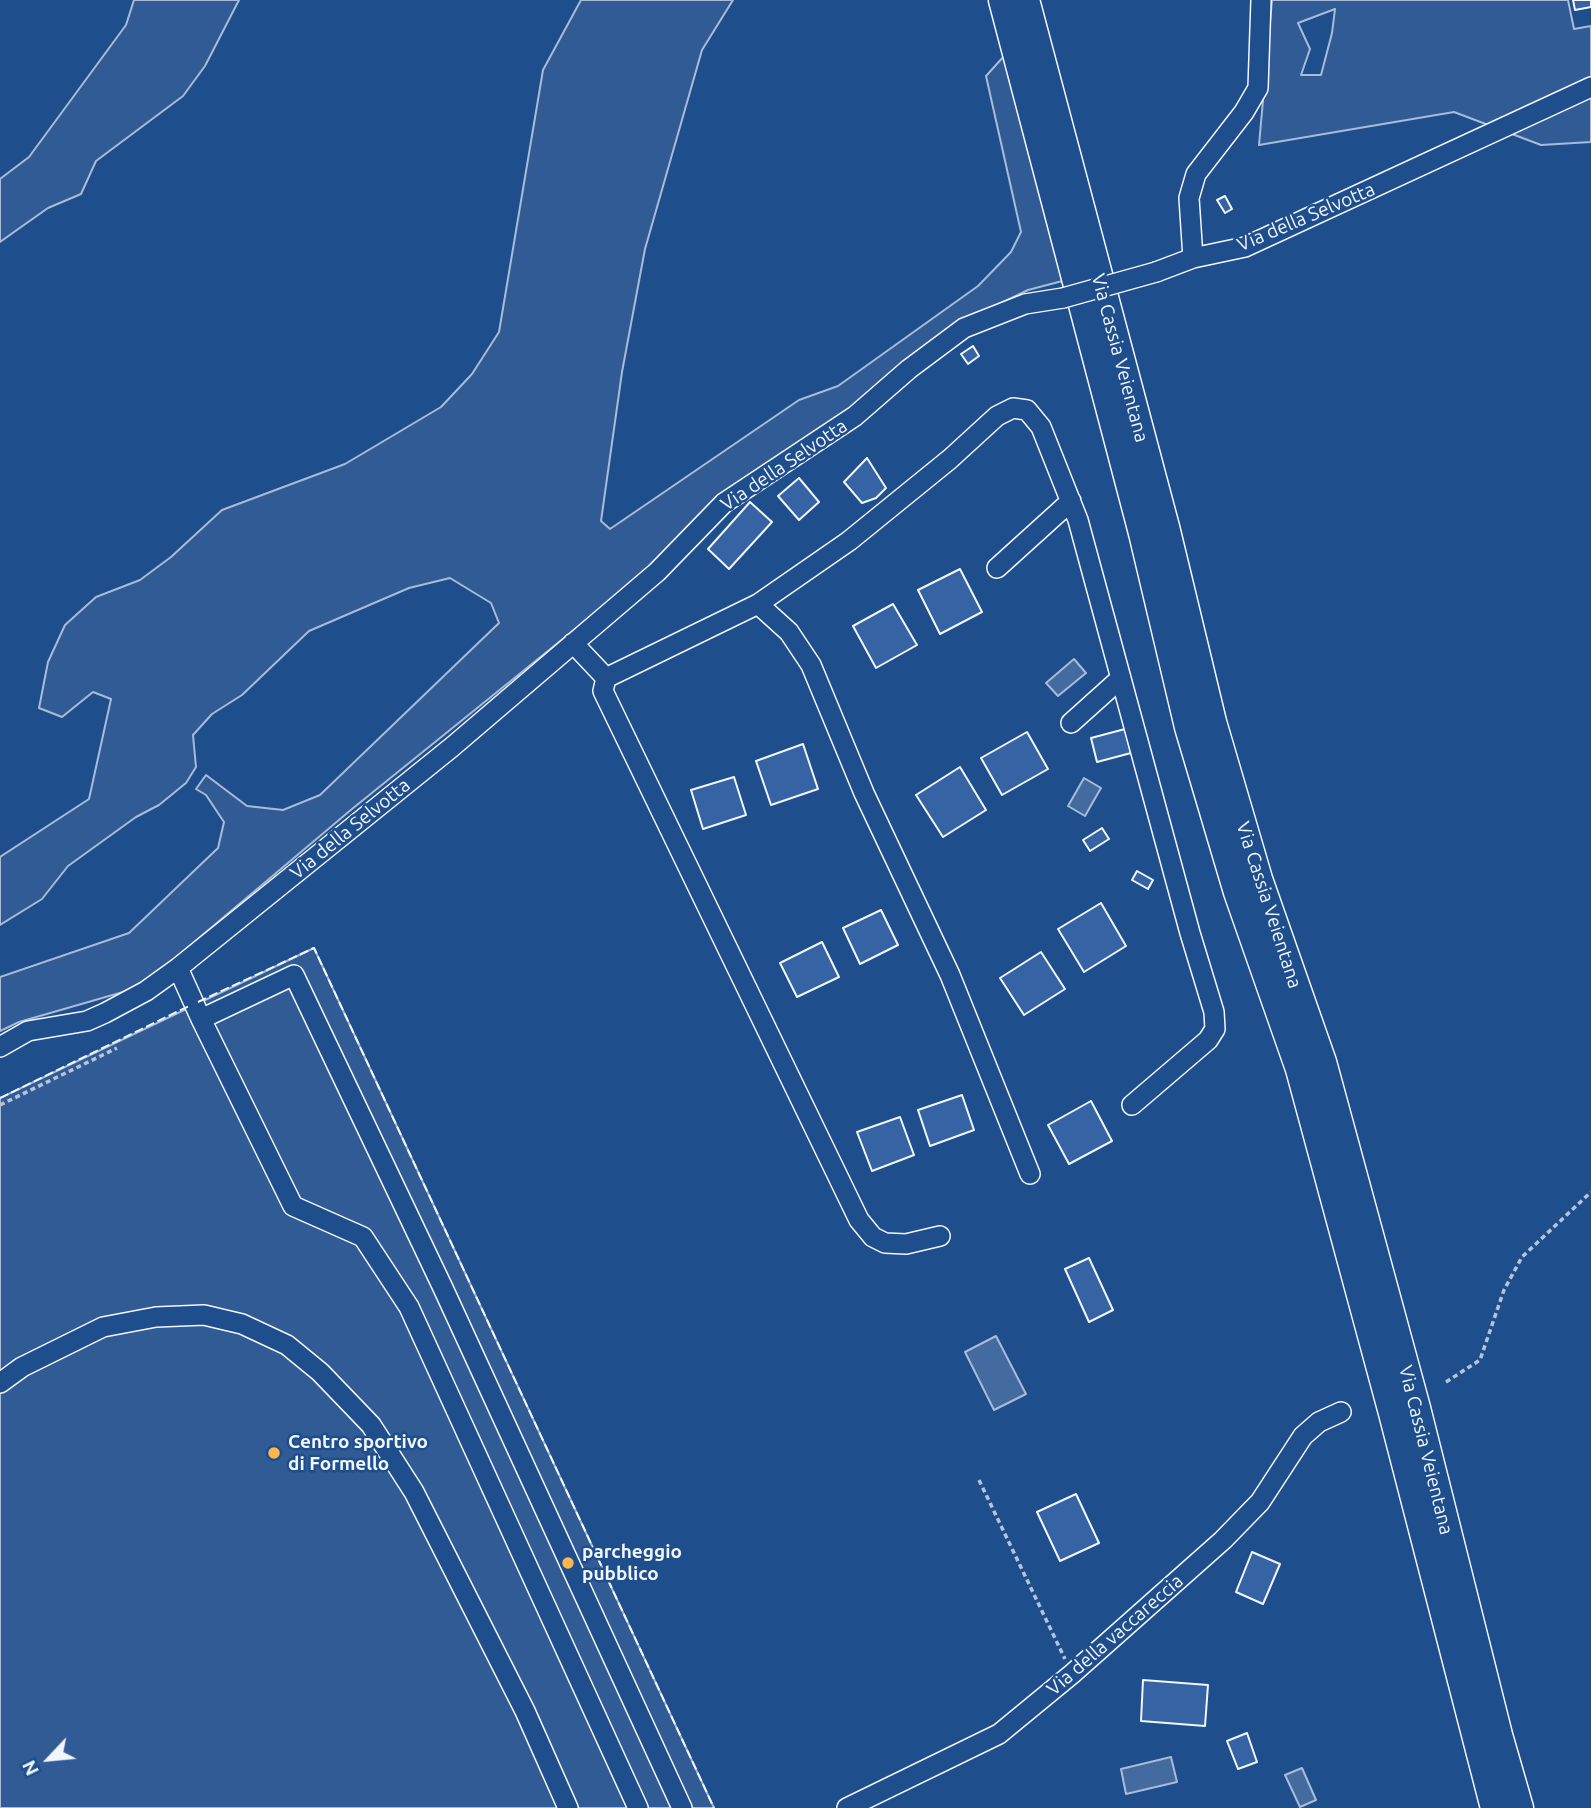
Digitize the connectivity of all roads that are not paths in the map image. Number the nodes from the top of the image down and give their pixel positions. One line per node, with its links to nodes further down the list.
1 (1003, 0): 25 (highway, Via Cassia Veientana)
2 (1025, 0): 26 (highway, Via Cassia Veientana)
3 (1261, 0): 5 (street)
4 (1591, 87): 5 (street, Via della Selvotta)
5 (1194, 258): 9 (street, Via della Selvotta, bridge)
6 (1071, 501): 7 (street); 8 (street); 11 (street)
7 (997, 568)
8 (758, 604): 10 (street); 17 (street)
9 (573, 643): 10 (street); 13 (street, Via della Selvotta)
10 (606, 678): 18 (street)
11 (1121, 678): 12 (street); 16 (street)
12 (1071, 723)
13 (178, 968): 14 (street); 15 (street, Via della Selvotta)
14 (201, 1019): 22 (street); 23 (street)
15 (0, 1047)
16 (1132, 1105)
17 (1030, 1174)
18 (940, 1236)
19 (0, 1383): 21 (street)
20 (1341, 1412): 24 (street, Via della vaccareccia)
21 (568, 1808)
22 (638, 1808)
23 (682, 1808)
24 (847, 1808)
25 (1495, 1808)
26 (1519, 1808)

